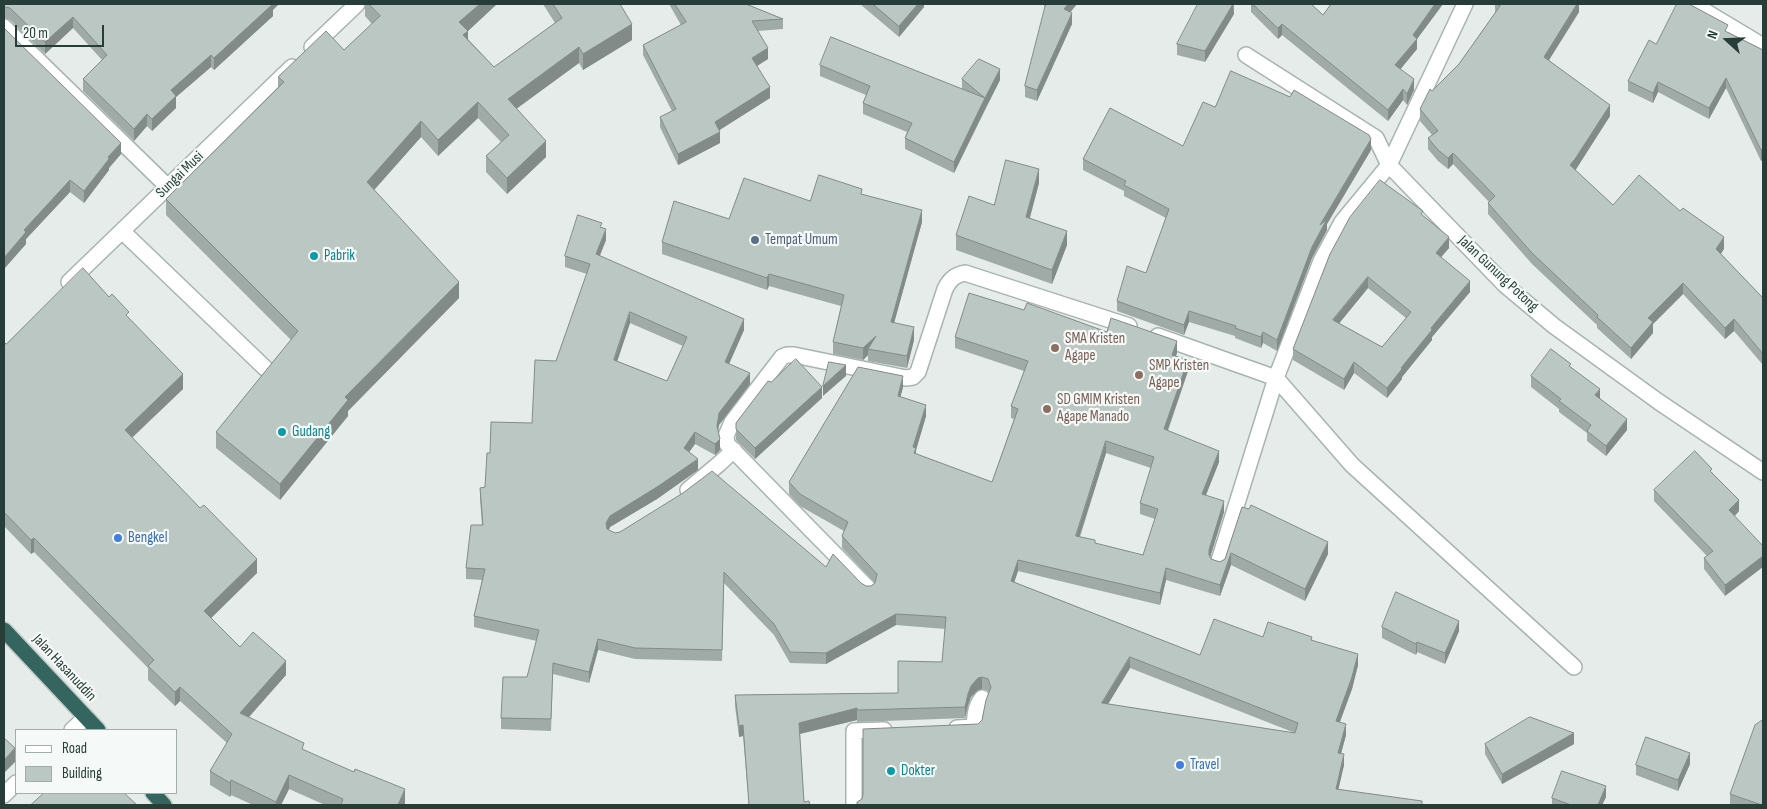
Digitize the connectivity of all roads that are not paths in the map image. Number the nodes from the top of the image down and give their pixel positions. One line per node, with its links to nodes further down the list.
1 (357, 4): 8 (street, Sungai Musi)
2 (1465, 4): 7 (street)
3 (1693, 4): 5 (street)
4 (4, 27): 8 (street)
5 (1763, 46)
6 (1246, 55): 7 (street, Jalan Gunung Potong)
7 (1389, 165): 12 (street); 14 (street, Jalan Gunung Potong)
8 (168, 187): 9 (street, Sungai Musi)
9 (122, 231): 10 (street, Sungai Musi); 11 (street)
10 (59, 292)
11 (265, 368)
12 (1276, 378): 13 (street); 16 (street); 19 (street)
13 (734, 450): 15 (street); 17 (street)
14 (1763, 472)
15 (678, 497)
16 (1218, 564)
17 (868, 588)
18 (4, 630): 21 (highway, Jalan Hasanuddin)
19 (1574, 667)
20 (982, 698): 22 (street)
21 (86, 717): 23 (street); 24 (highway, Jalan Hasanuddin)
22 (943, 728)
23 (73, 729)
24 (97, 729)
25 (894, 730): 30 (street)
26 (15, 784): 28 (street)
27 (154, 794): 29 (highway)
28 (4, 795)
29 (164, 805)
30 (854, 805)

